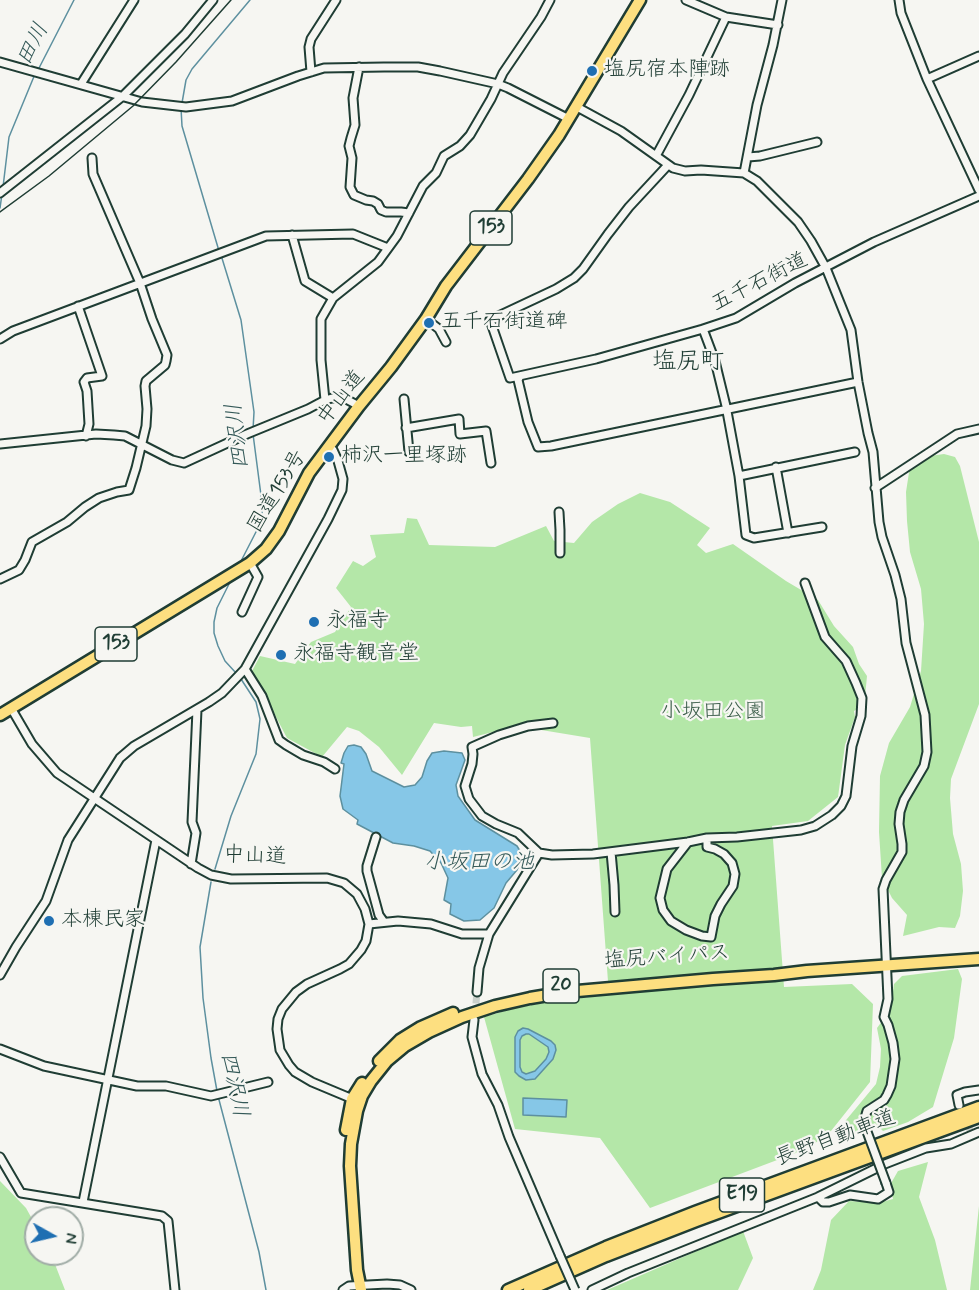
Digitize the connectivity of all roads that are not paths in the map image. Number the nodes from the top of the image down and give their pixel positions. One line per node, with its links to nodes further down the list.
1 (134, 0): 16 (street)
2 (213, 0): 18 (street)
3 (336, 0): 14 (street)
4 (549, 0): 17 (street)
5 (640, 0): 19 (highway, 中山道 / 153)
6 (686, 0): 9 (street)
7 (782, 0): 10 (street)
8 (899, 0): 15 (street)
9 (726, 17): 10 (street); 22 (street)
10 (778, 25): 23 (street)
11 (979, 56): 15 (street)
12 (0, 62): 16 (street)
13 (359, 67): 14 (street); 17 (street); 30 (street)
14 (311, 72): 18 (street)
15 (927, 79): 27 (street)
16 (81, 84): 18 (street)
17 (498, 84): 20 (street); 30 (street)
18 (123, 96): 28 (street)
19 (577, 107): 20 (highway, 中山道 / 153); 22 (street)
20 (569, 119): 37 (highway, 中山道 / 153)
21 (818, 142): 23 (street)
22 (656, 156): 25 (street)
23 (748, 157): 26 (street)
24 (92, 158): 34 (street)
25 (668, 165): 26 (street); 41 (street, 五千石街道)
26 (744, 173): 33 (street)
27 (979, 190)
28 (0, 193)
29 (979, 196): 33 (street, 五千石街道)
30 (409, 213): 32 (street)
31 (292, 235): 32 (street); 34 (street); 35 (street)
32 (388, 248): 35 (street)
33 (826, 268): 38 (street, 五千石街道); 42 (street)
34 (140, 283): 36 (street); 51 (street)
35 (333, 298): 43 (street)
36 (78, 306): 39 (street); 49 (street)
37 (426, 319): 40 (street); 45 (highway, 中山道 / 153)
38 (704, 329): 41 (street, 五千石街道); 46 (street)
39 (0, 339)
40 (446, 342)
41 (520, 376): 46 (street)
42 (858, 382): 46 (street); 58 (street)
43 (325, 399): 45 (street); 51 (street)
44 (404, 399): 47 (street)
45 (359, 406): 52 (highway, 中山道 / 153)
46 (726, 410): 57 (street)
47 (406, 428): 53 (street); 55 (street)
48 (979, 429): 58 (street)
49 (86, 436): 50 (street); 51 (street)
50 (0, 444)
51 (141, 444): 66 (street)
52 (329, 447): 65 (highway, 国道153号 / 153); 69 (street, 中山道)
53 (409, 452)
54 (855, 452): 56 (street)
55 (491, 463)
56 (776, 467): 57 (street); 61 (street)
57 (739, 476): 62 (street)
58 (875, 488): 88 (street)
59 (559, 512): 64 (street)
60 (822, 527): 61 (street)
61 (788, 533): 62 (street)
62 (750, 536): 63 (street)
63 (746, 544)
64 (560, 553)
65 (247, 564): 68 (street); 70 (highway, 国道153号 / 153)
66 (0, 579)
67 (805, 583): 77 (street)
68 (242, 612)
69 (243, 670): 71 (street, 中山道); 74 (street)
70 (11, 708): 72 (highway, 153); 75 (street)
71 (197, 710): 75 (street, 中山道); 82 (street)
72 (0, 715)
73 (553, 723): 81 (street)
74 (335, 769)
75 (94, 798): 78 (street, 中山道); 89 (street, 中山道)
76 (375, 837): 84 (street)
77 (707, 837): 79 (street); 79 (street)
78 (156, 840): 82 (street, 中山道); 93 (street)
79 (688, 842): 80 (street)
80 (611, 852): 81 (street); 83 (street)
81 (538, 854): 86 (street)
82 (191, 864): 85 (street, 中山道)
83 (615, 912)
84 (384, 922): 85 (street); 86 (street)
85 (369, 924): 96 (street)
86 (489, 934): 90 (street)
87 (979, 959): 88 (highway, 塩尻バイパス / 20)
88 (886, 966): 96 (highway, 塩尻バイパス / 20); 102 (street, bridge)
89 (0, 975)
90 (477, 992)
91 (474, 1020): 110 (street, bridge)
92 (0, 1049): 93 (street)
93 (107, 1079): 94 (street); 103 (street)
94 (268, 1082)
95 (979, 1090): 97 (street)
96 (356, 1100): 104 (highway, 20)
97 (959, 1106)
98 (979, 1107): 108 (highway, 長野自動車道 / E19)
99 (979, 1117): 109 (highway, 長野自動車道 / E19)
100 (974, 1133): 102 (street)
101 (0, 1157): 103 (street)
102 (818, 1197): 111 (street)
103 (82, 1202): 105 (street)
104 (360, 1288): 106 (street); 107 (street)
105 (175, 1290)
106 (343, 1290)
107 (411, 1290)
108 (508, 1290)
109 (529, 1290)
110 (575, 1290)
111 (592, 1290)

